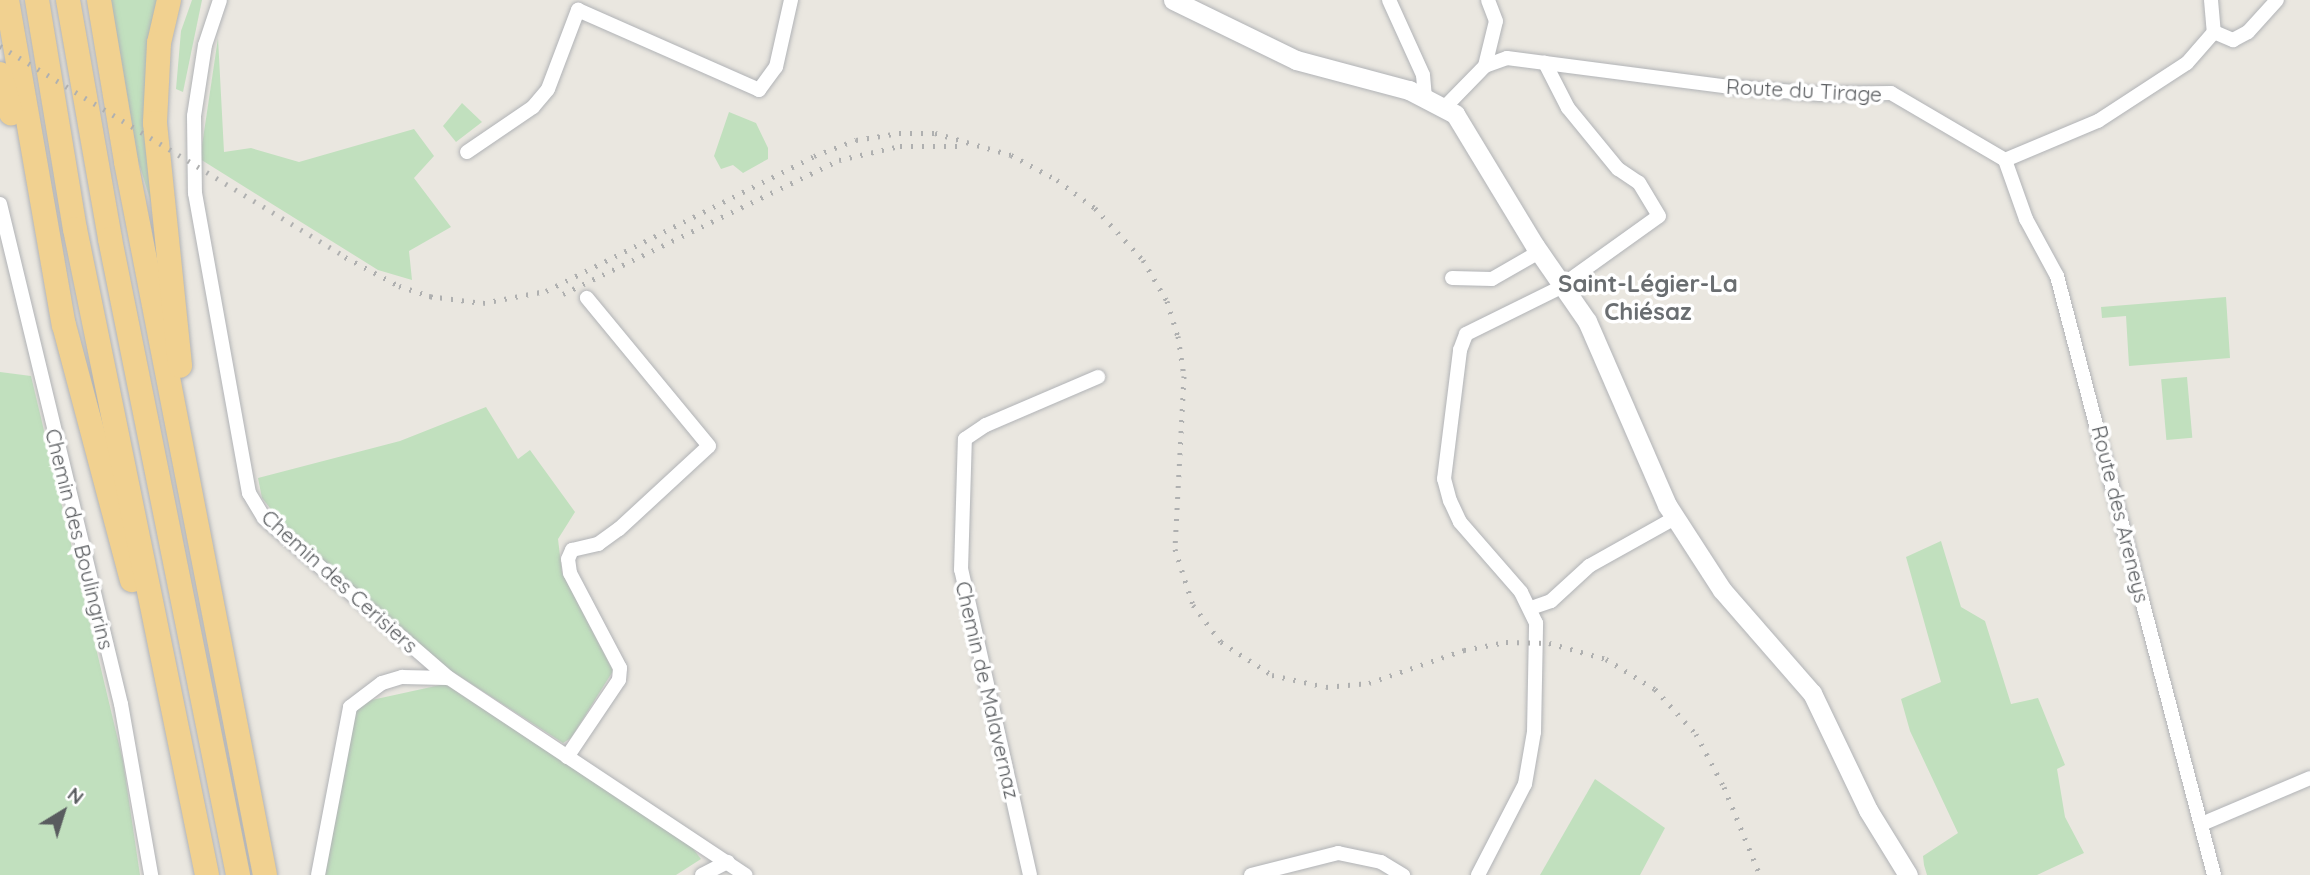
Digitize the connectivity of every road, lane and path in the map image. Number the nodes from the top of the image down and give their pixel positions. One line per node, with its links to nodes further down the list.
1 (7, 0): 26 (highway)
2 (37, 0): 34 (highway)
3 (68, 0): 39 (highway)
4 (99, 0): 28 (highway)
5 (169, 0): 28 (highway)
6 (220, 0): 31 (street, Chemin des Cerisiers)
7 (791, 0): 19 (street)
8 (1173, 0): 17 (main road)
9 (1389, 0): 17 (street)
10 (1488, 0): 15 (street)
11 (2211, 0): 13 (street)
12 (2277, 0): 13 (street)
13 (2214, 33): 20 (street)
14 (1545, 63): 15 (street, Route du Tirage); 20 (street, Route du Tirage); 24 (street)
15 (1485, 66): 18 (street)
16 (0, 74): 26 (highway)
17 (1425, 96): 18 (main road)
18 (1446, 106): 22 (main road)
19 (467, 152)
20 (2005, 160): 35 (street, Route des Areneys)
21 (0, 204): 37 (street, Chemin des Boulingrins)
22 (1539, 252): 23 (street); 24 (main road)
23 (1452, 278)
24 (1563, 285): 29 (main road); 30 (street)
25 (587, 298): 32 (street)
26 (64, 325): 34 (highway)
27 (1098, 377): 44 (street, Chemin de Malavernaz)
28 (194, 495): 40 (highway)
29 (1675, 518): 30 (street); 48 (main road)
30 (1531, 608): 47 (street)
31 (449, 678): 32 (street, Chemin des Cerisiers); 41 (street)
32 (567, 757): 36 (street, Chemin des Cerisiers)
33 (2310, 778): 35 (street)
34 (195, 818): 38 (highway)
35 (2204, 823): 49 (street, Route des Areneys)
36 (728, 862): 42 (street); 43 (street, Chemin des Cerisiers)
37 (151, 875)
38 (207, 875)
39 (238, 875)
40 (265, 875)
41 (318, 875)
42 (702, 875)
43 (747, 875)
44 (1030, 875)
45 (1251, 875): 46 (street)
46 (1403, 875)
47 (1478, 875)
48 (1908, 875)
49 (2214, 875)

